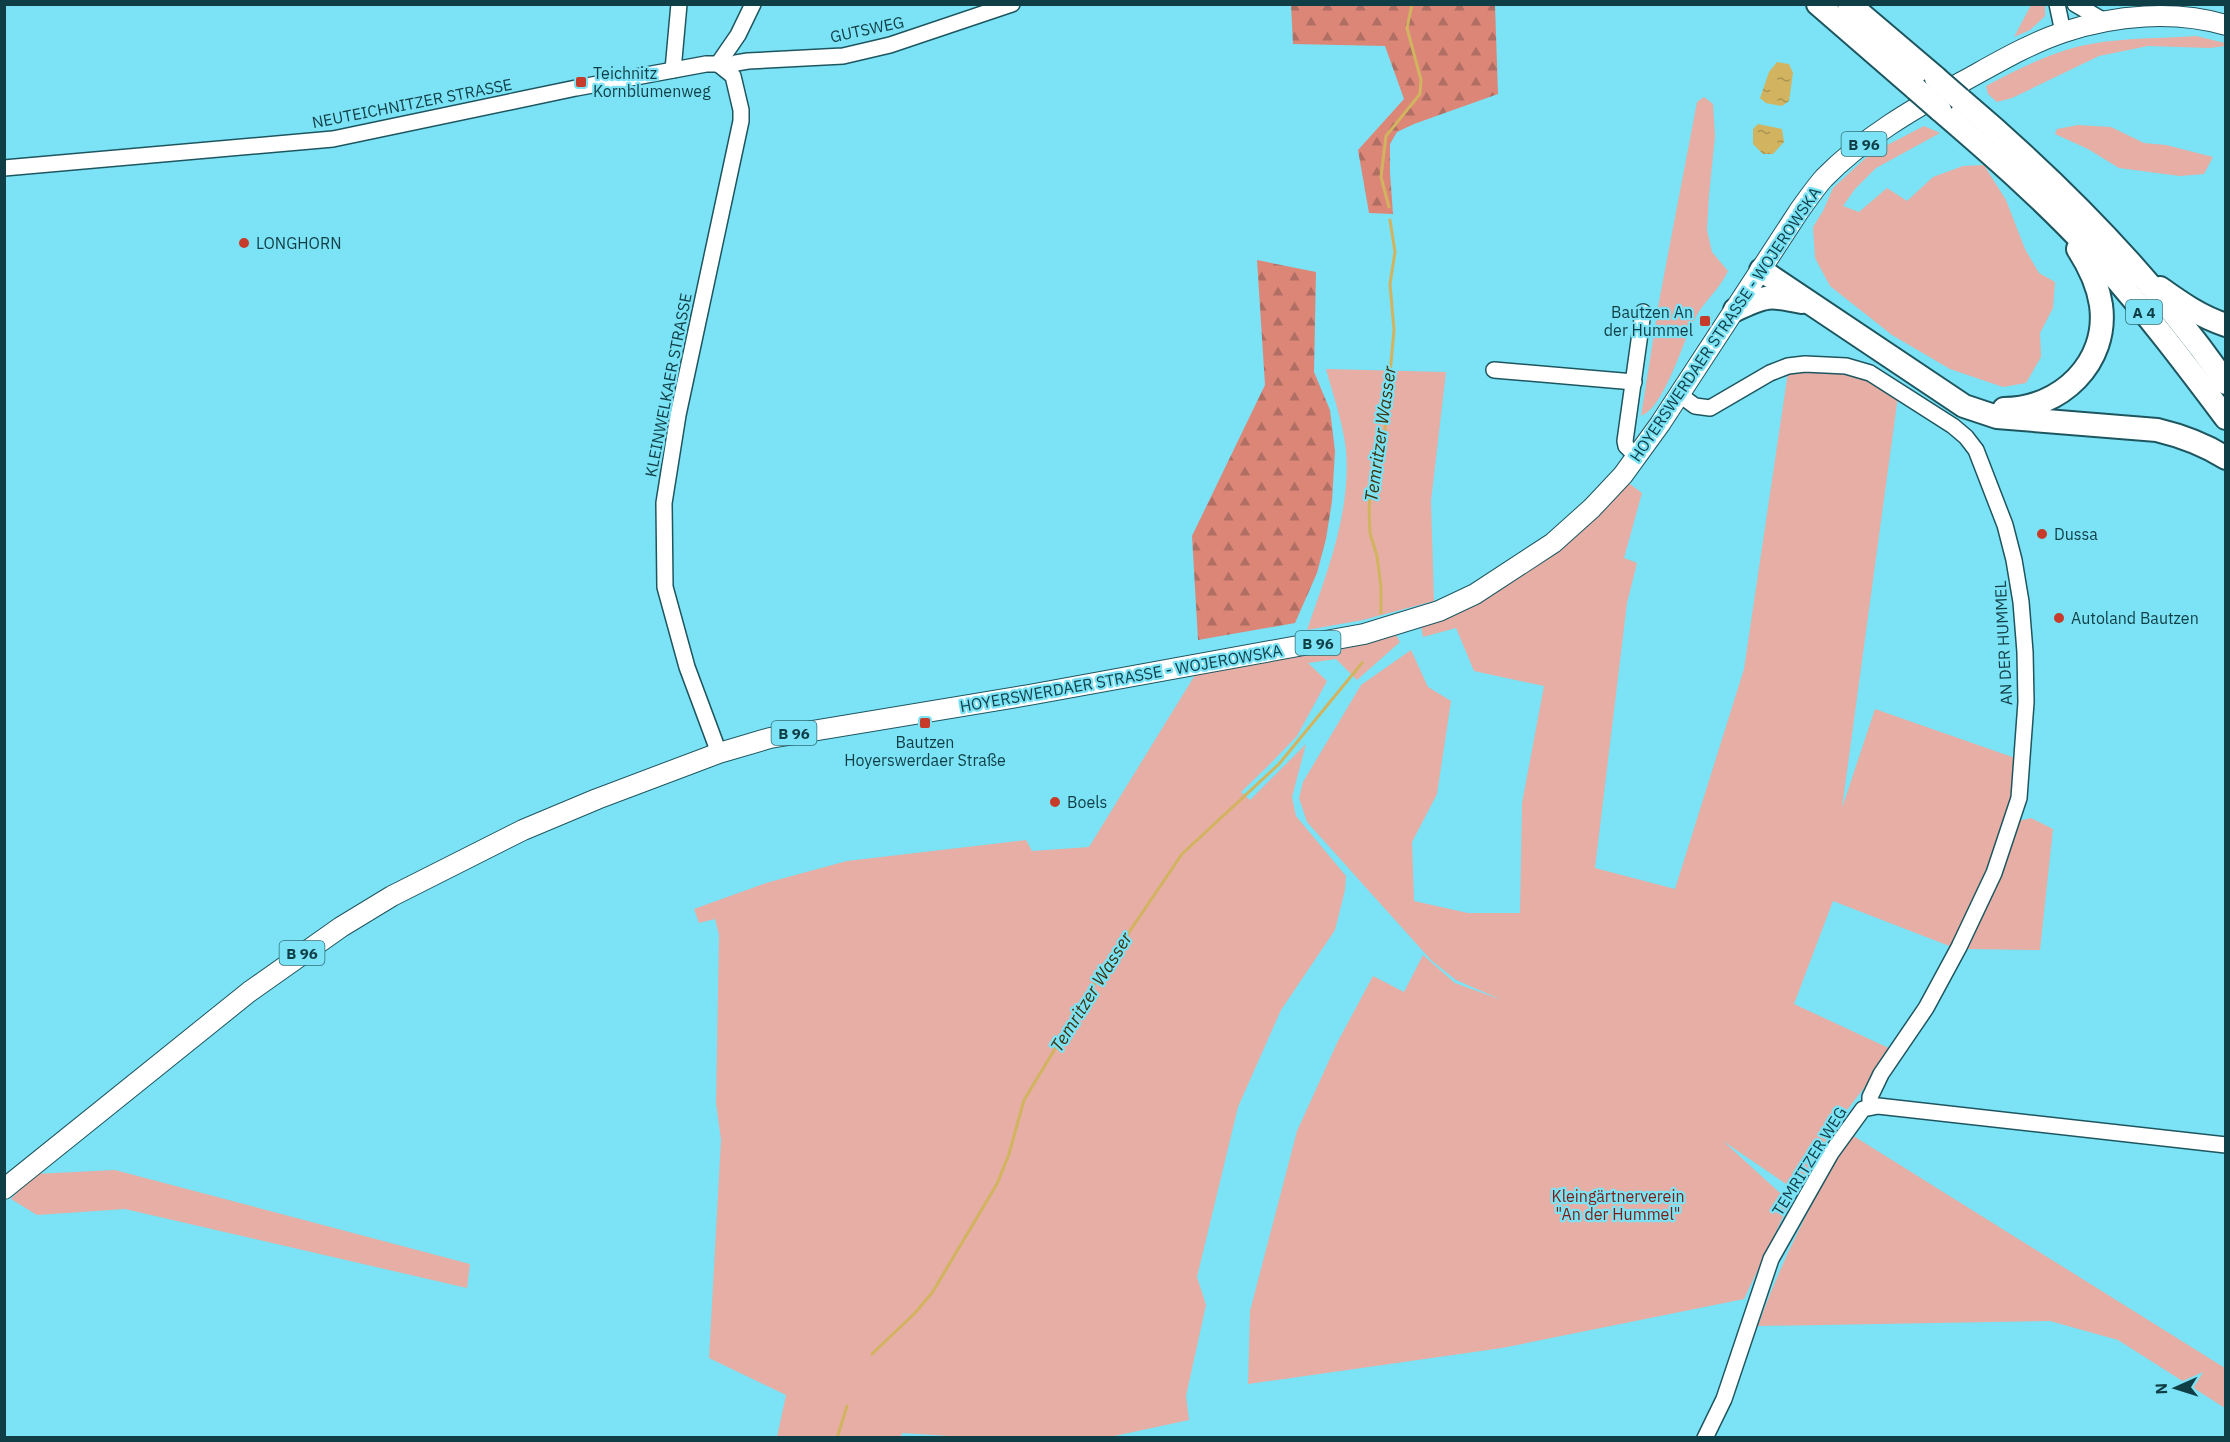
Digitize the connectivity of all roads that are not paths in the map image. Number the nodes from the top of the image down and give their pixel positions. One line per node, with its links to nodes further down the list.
1 (679, 4): 12 (street)
2 (753, 4): 11 (street)
3 (1012, 4): 11 (street, GUTSWEG)
4 (1818, 4): 14 (highway, A 4, bridge)
5 (1850, 4): 16 (highway, A 4, bridge)
6 (2056, 4): 10 (street)
7 (2075, 4): 8 (street)
8 (2106, 22): 9 (main road, HOYERSWERDAER STRASSE - WOJEROWSKA / B 96); 10 (main road, HOYERSWERDAER STRASSE - WOJEROWSKA / B 96)
9 (2226, 25)
10 (2063, 32): 15 (main road, HOYERSWERDAER STRASSE - WOJEROWSKA / B 96)
11 (722, 67): 12 (street, NEUTEICHNITZER STRASSE); 29 (street, KLEINWELKAER STRASSE)
12 (673, 70): 13 (street, NEUTEICHNITZER STRASSE)
13 (4, 168)
14 (2054, 213): 24 (highway); 26 (highway, A 4)
15 (1761, 270): 17 (highway); 18 (main road, HOYERSWERDAER STRASSE - WOJEROWSKA / B 96)
16 (2141, 276): 20 (highway); 23 (highway, A 4)
17 (1813, 305): 18 (highway); 24 (highway)
18 (1735, 310): 25 (main road, HOYERSWERDAER STRASSE - WOJEROWSKA / B 96)
19 (1643, 312): 22 (street)
20 (2226, 325)
21 (1494, 370): 22 (street)
22 (1634, 382): 27 (street)
23 (2226, 383)
24 (1934, 385): 28 (highway)
25 (1680, 395): 27 (main road, HOYERSWERDAER STRASSE - WOJEROWSKA / B 96); 30 (street, AN DER HUMMEL)
26 (2226, 418)
27 (1637, 457): 29 (main road, HOYERSWERDAER STRASSE - WOJEROWSKA / B 96)
28 (2226, 458)
29 (719, 753): 32 (main road, HOYERSWERDAER STRASSE - WOJEROWSKA / B 96)
30 (1870, 1107): 31 (street, TEMRITZER WEG); 33 (street, TEMRITZER WEG)
31 (2226, 1145)
32 (4, 1189)
33 (1705, 1437)

